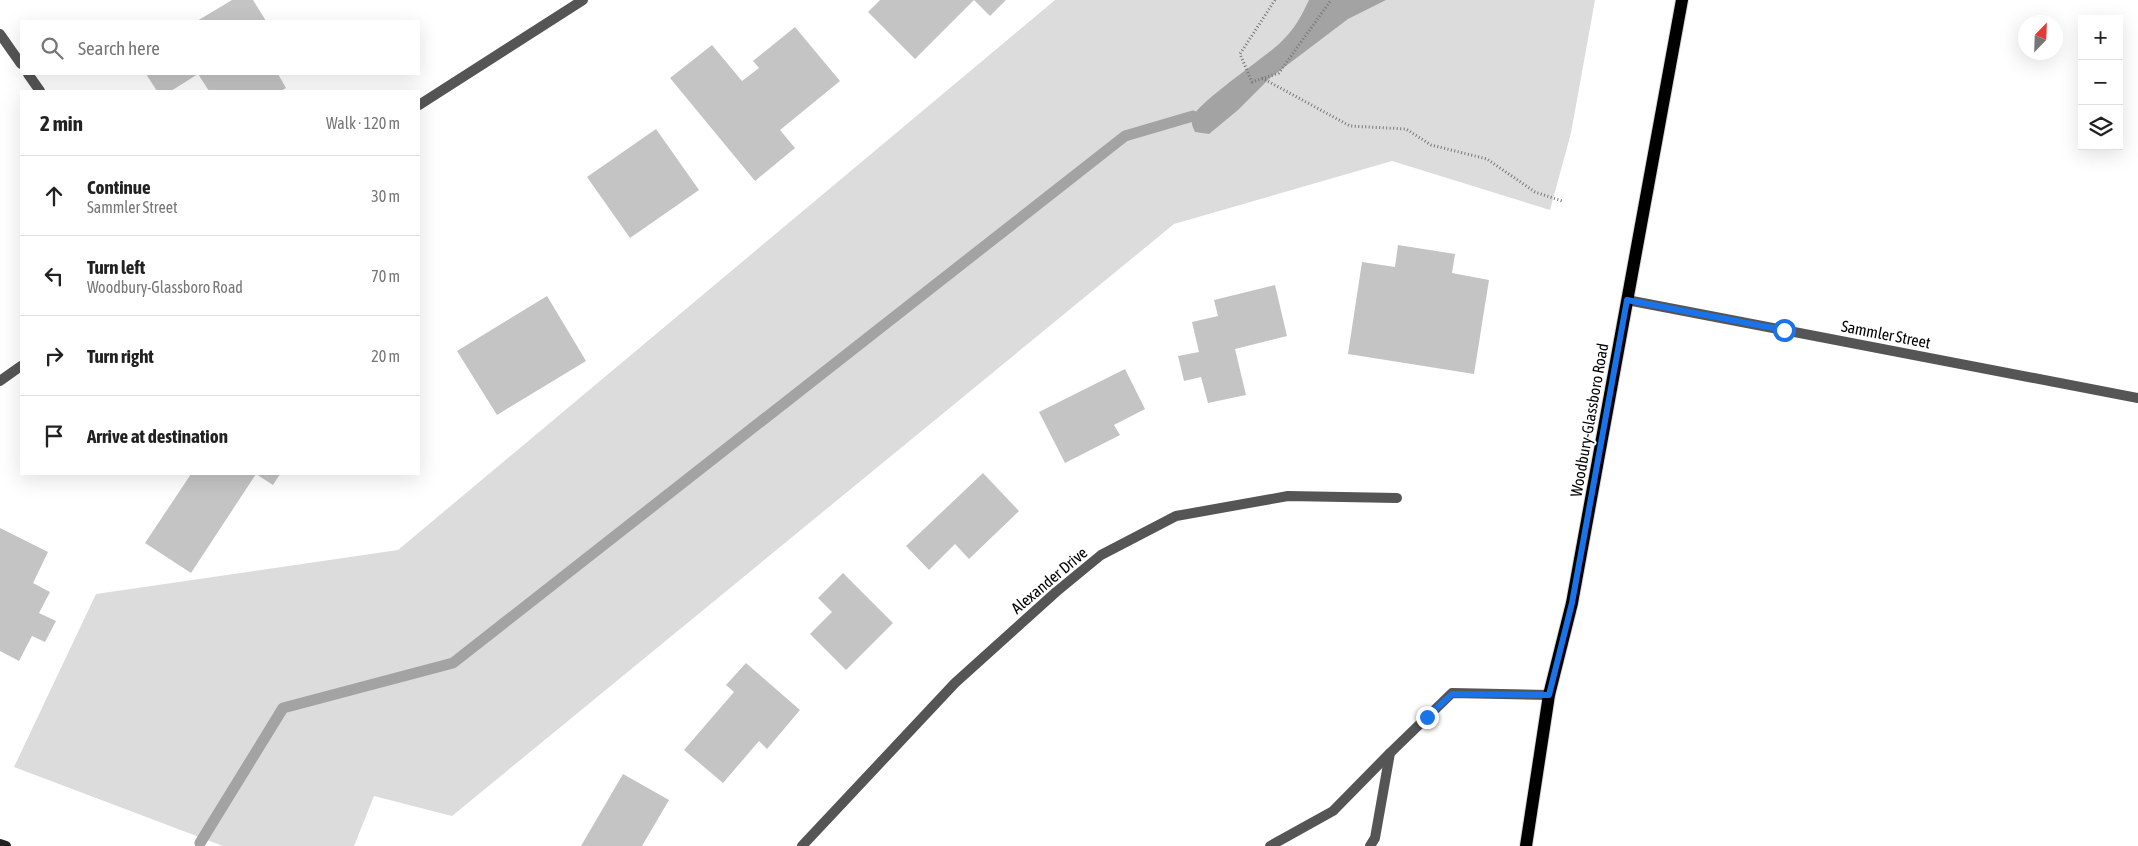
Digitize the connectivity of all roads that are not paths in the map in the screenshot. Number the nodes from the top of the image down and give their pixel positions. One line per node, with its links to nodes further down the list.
1 (583, 0): 7 (street)
2 (1682, 0): 8 (main road, Woodbury-Glassboro Road)
3 (0, 34): 4 (street)
4 (20, 63)
5 (29, 75): 6 (street)
6 (39, 90)
7 (420, 104)
8 (1627, 300): 11 (street, Sammler Street); 13 (main road, Woodbury-Glassboro Road)
9 (20, 367): 10 (street)
10 (0, 381)
11 (2138, 398)
12 (1396, 498): 17 (street, Alexander Drive)
13 (1549, 695): 14 (street); 20 (main road, Woodbury-Glassboro Road)
14 (1390, 753): 18 (street); 19 (street)
15 (0, 844): 16 (street)
16 (6, 846)
17 (802, 846)
18 (1270, 846)
19 (1370, 846)
20 (1526, 846)

